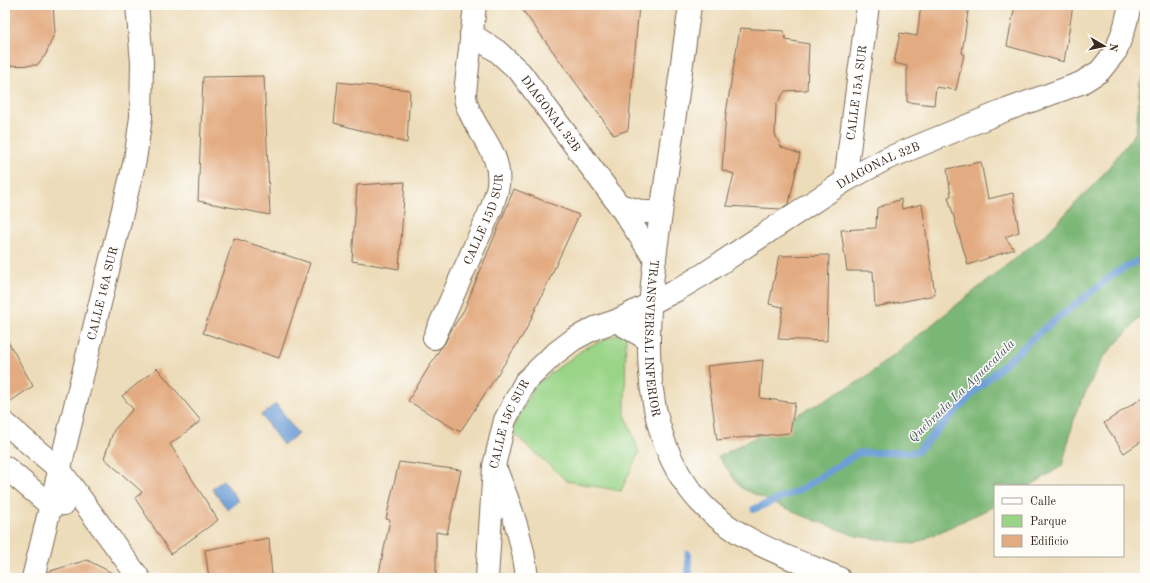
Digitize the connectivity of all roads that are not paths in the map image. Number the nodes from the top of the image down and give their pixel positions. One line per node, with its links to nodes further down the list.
1 (137, 5): 18 (street, CALLE 16A SUR)
2 (475, 5): 6 (street, CALLE 15D SUR)
3 (690, 5): 9 (street, TRANSVERSAL INFERIOR)
4 (868, 5): 7 (street, CALLE 15A SUR)
5 (1130, 5): 7 (street, DIAGONAL 32B)
6 (471, 34): 8 (street, DIAGONAL 32B); 13 (street, CALLE 15D SUR)
7 (845, 180): 11 (street, DIAGONAL 32B)
8 (619, 205): 9 (street); 10 (street, DIAGONAL 32B)
9 (661, 212): 10 (street, TRANSVERSAL INFERIOR)
10 (655, 259): 11 (street, TRANSVERSAL INFERIOR)
11 (650, 304): 12 (street, CALLE 15C SUR); 14 (street, TRANSVERSAL INFERIOR)
12 (616, 321): 14 (street); 16 (street, CALLE 15C SUR)
13 (434, 338)
14 (649, 340): 25 (street, TRANSVERSAL INFERIOR)
15 (5, 423): 18 (street)
16 (494, 466): 23 (street, CALLE 15C SUR); 24 (street)
17 (5, 467): 20 (street)
18 (60, 470): 19 (street); 20 (street, CALLE 16A SUR)
19 (85, 503): 20 (street); 22 (street)
20 (50, 505): 21 (street, CALLE 16A SUR)
21 (33, 578)
22 (139, 578)
23 (487, 578)
24 (527, 578)
25 (839, 578)

